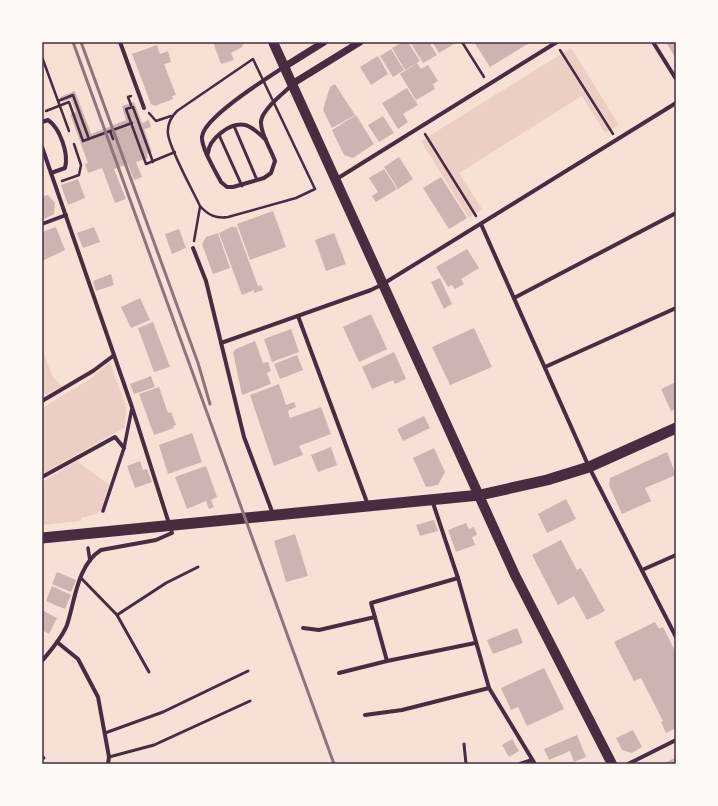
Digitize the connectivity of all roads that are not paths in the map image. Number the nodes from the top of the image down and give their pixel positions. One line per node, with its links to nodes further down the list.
1 (120, 42): 11 (street)
2 (273, 42): 7 (main road)
3 (324, 42): 7 (street)
4 (360, 42): 9 (street)
5 (556, 42): 20 (street)
6 (653, 42): 8 (street)
7 (284, 67): 9 (main road); 17 (street)
8 (676, 79)
9 (292, 84): 15 (street); 20 (main road)
10 (676, 103): 25 (street)
11 (144, 108)
12 (42, 122): 18 (street)
13 (234, 126): 14 (street); 15 (street); 19 (lane)
14 (219, 135): 17 (street); 21 (lane)
15 (266, 140): 19 (street)
16 (42, 147): 18 (street)
17 (208, 154): 21 (street)
18 (51, 173): 23 (street)
19 (257, 180): 21 (street)
20 (335, 180): 27 (main road)
21 (242, 186)
22 (676, 213): 28 (street)
23 (66, 215): 24 (street); 32 (street)
24 (42, 224)
25 (481, 224): 27 (street); 28 (street)
26 (193, 248): 31 (street)
27 (383, 284): 30 (street); 40 (main road)
28 (514, 298): 33 (street)
29 (676, 308): 33 (street)
30 (298, 316): 31 (street); 42 (street)
31 (221, 343): 44 (street)
32 (114, 356): 34 (street); 35 (street)
33 (545, 367): 38 (street)
34 (42, 401)
35 (132, 407): 37 (street); 45 (street)
36 (676, 428): 38 (highway)
37 (124, 448): 39 (street); 43 (street)
38 (590, 467): 40 (highway); 51 (street)
39 (42, 477)
40 (480, 495): 41 (highway); 76 (main road)
41 (432, 500): 42 (highway); 53 (street)
42 (369, 506): 44 (highway)
43 (103, 511)
44 (274, 516): 45 (highway)
45 (171, 525): 46 (highway); 49 (street)
46 (42, 538)
47 (88, 548): 49 (street)
48 (676, 555): 51 (street)
49 (90, 561): 52 (street)
50 (198, 567): 54 (lane)
51 (642, 570): 57 (street)
52 (81, 578): 54 (lane); 58 (street)
53 (458, 578): 55 (street); 59 (street)
54 (117, 616): 63 (lane)
55 (375, 617): 56 (street); 61 (street)
56 (303, 628)
57 (676, 638)
58 (57, 642): 60 (street); 68 (street)
59 (475, 643): 61 (street); 65 (street)
60 (42, 661)
61 (387, 661): 64 (street)
62 (248, 671): 68 (lane)
63 (149, 672)
64 (339, 673)
65 (489, 688): 67 (street); 72 (street)
66 (250, 701): 71 (lane)
67 (365, 715)
68 (105, 733): 71 (street)
69 (676, 740): 77 (street)
70 (464, 744): 74 (lane)
71 (109, 758): 73 (street)
72 (534, 762): 75 (street)
73 (108, 764)
74 (466, 764)
75 (520, 764)
76 (612, 764)
77 (628, 764)

